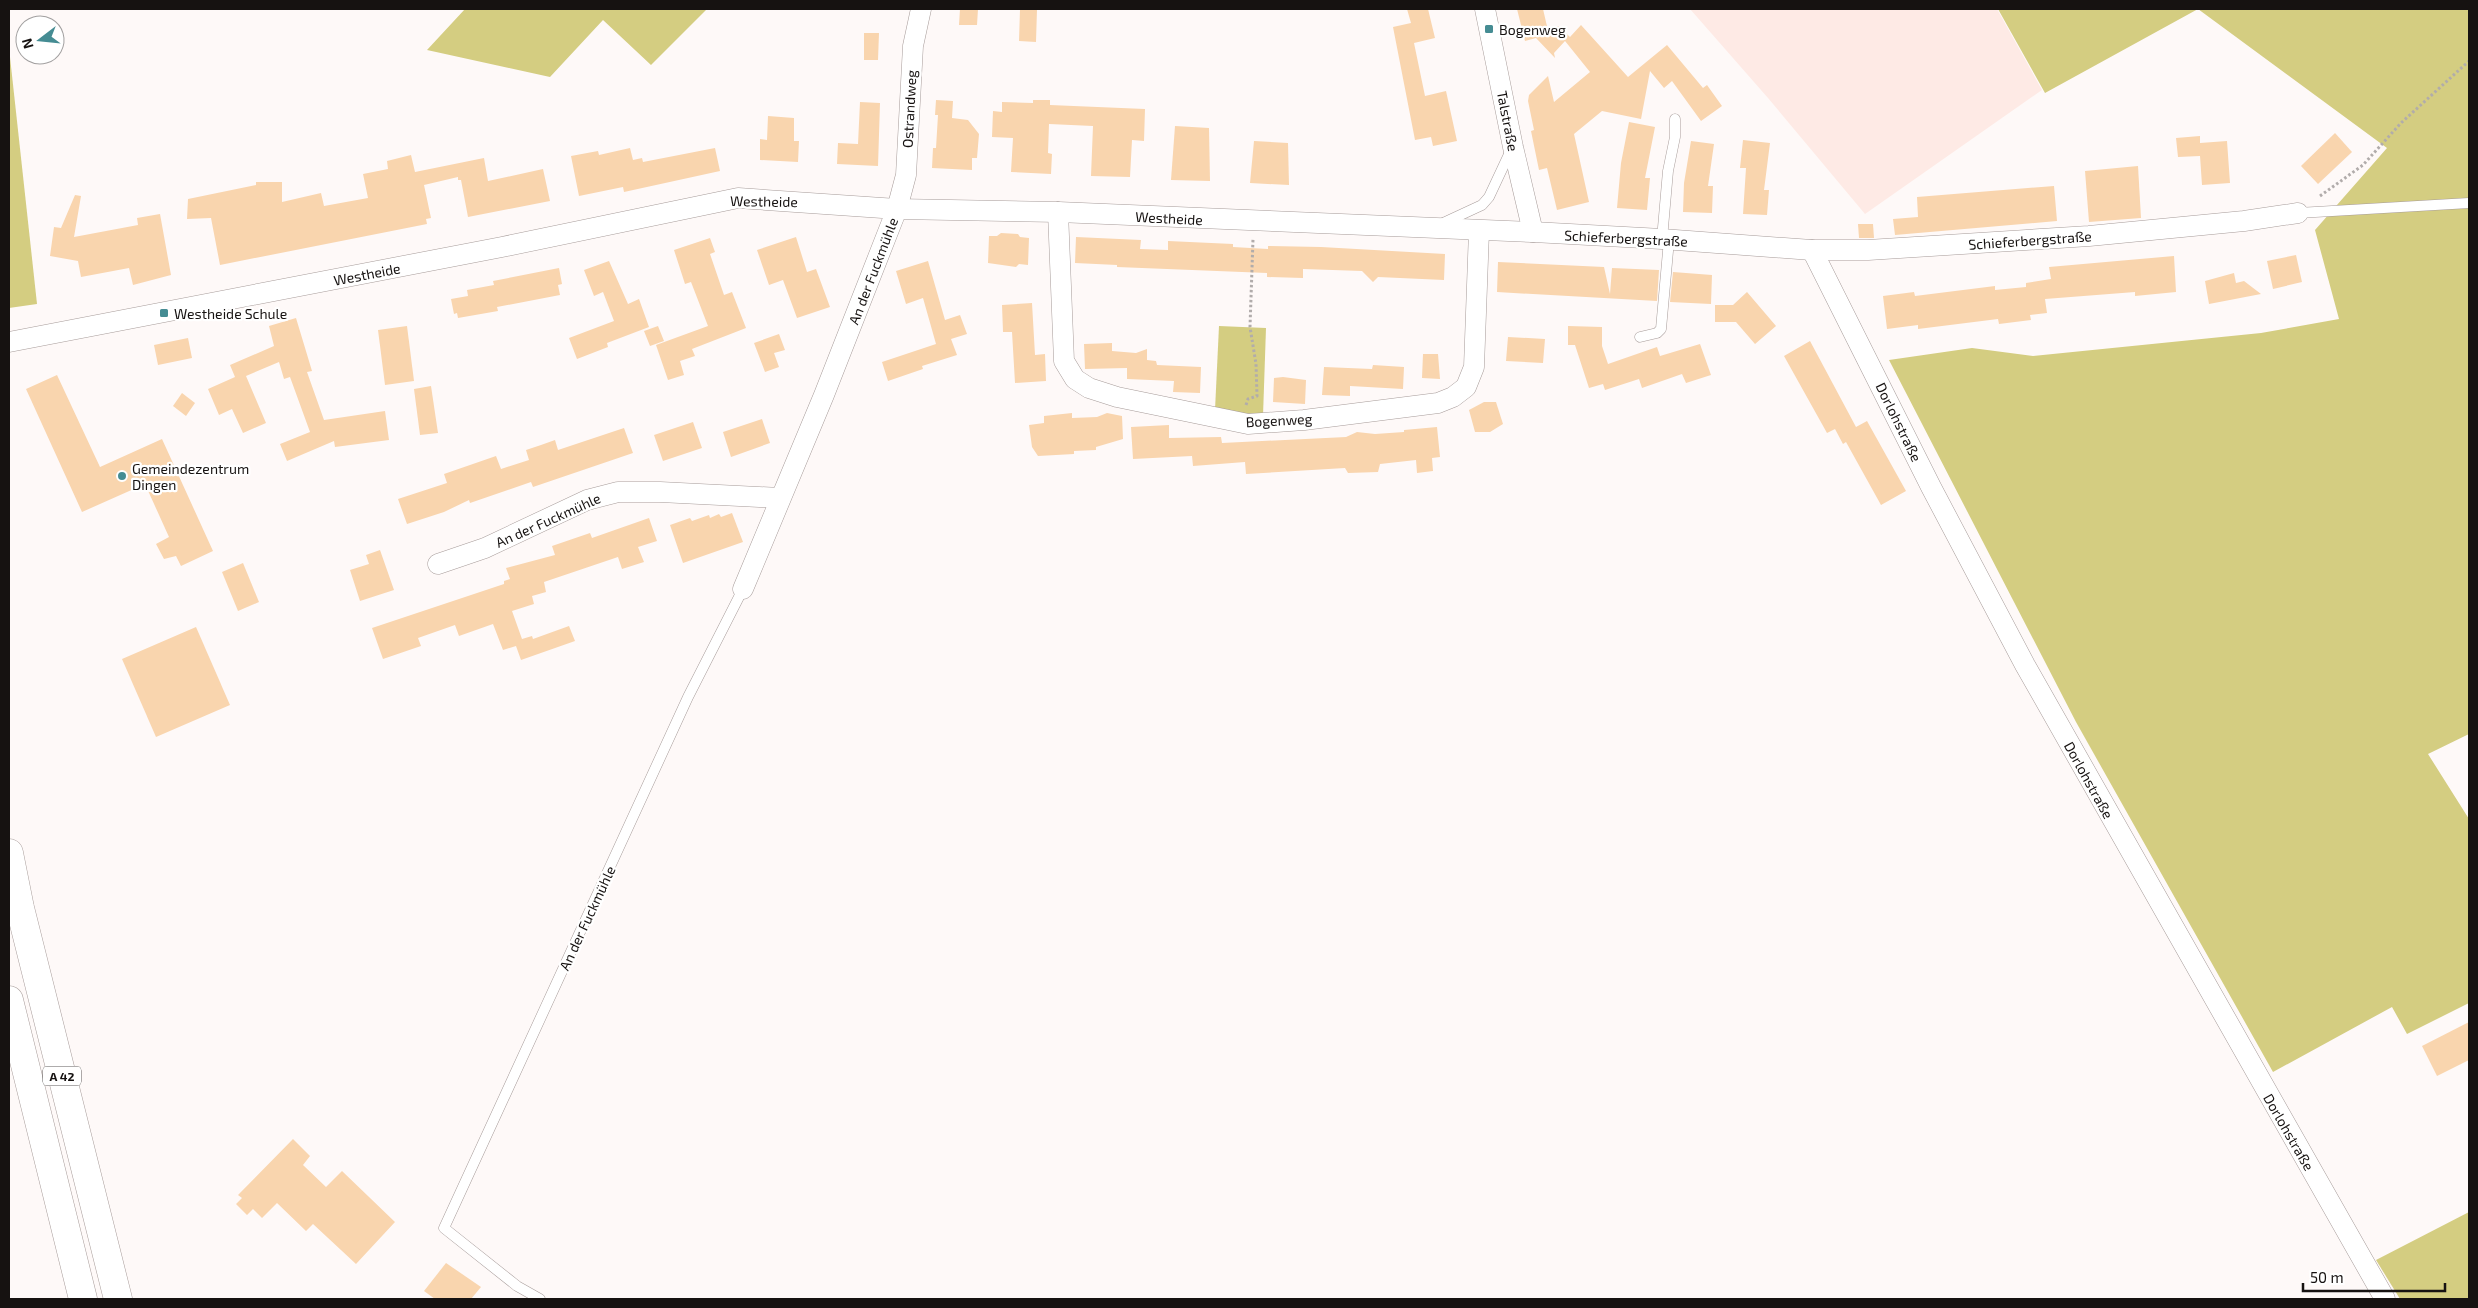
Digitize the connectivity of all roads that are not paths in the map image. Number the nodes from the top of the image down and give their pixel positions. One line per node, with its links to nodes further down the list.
1 (921, 9): 6 (street, Ostrandweg)
2 (1485, 9): 4 (street, Talstraße)
3 (1674, 119): 12 (lane)
4 (1513, 147): 9 (lane); 11 (street, Talstraße)
5 (2469, 203): 8 (lane)
6 (897, 209): 7 (street, Westheide); 15 (street, Westheide); 16 (street, An der Fuckmühle)
7 (1058, 212): 9 (street, Westheide); 10 (street, Bogenweg)
8 (2298, 213): 13 (street, Schieferbergstraße)
9 (1430, 229): 10 (street, Westheide)
10 (1479, 231): 11 (street, Westheide)
11 (1533, 232): 12 (street, Schieferbergstraße)
12 (1666, 239): 13 (street, Schieferbergstraße); 14 (lane)
13 (1812, 250): 24 (street, Dorlohstraße)
14 (1640, 337)
15 (9, 342)
16 (780, 498): 17 (street, An der Fuckmühle); 18 (street, An der Fuckmühle)
17 (438, 564)
18 (743, 589): 23 (lane, An der Fuckmühle)
19 (9, 853): 22 (highway, A 42)
20 (9, 1000): 21 (highway, A 42)
21 (83, 1299)
22 (118, 1299)
23 (540, 1299)
24 (2385, 1299)

